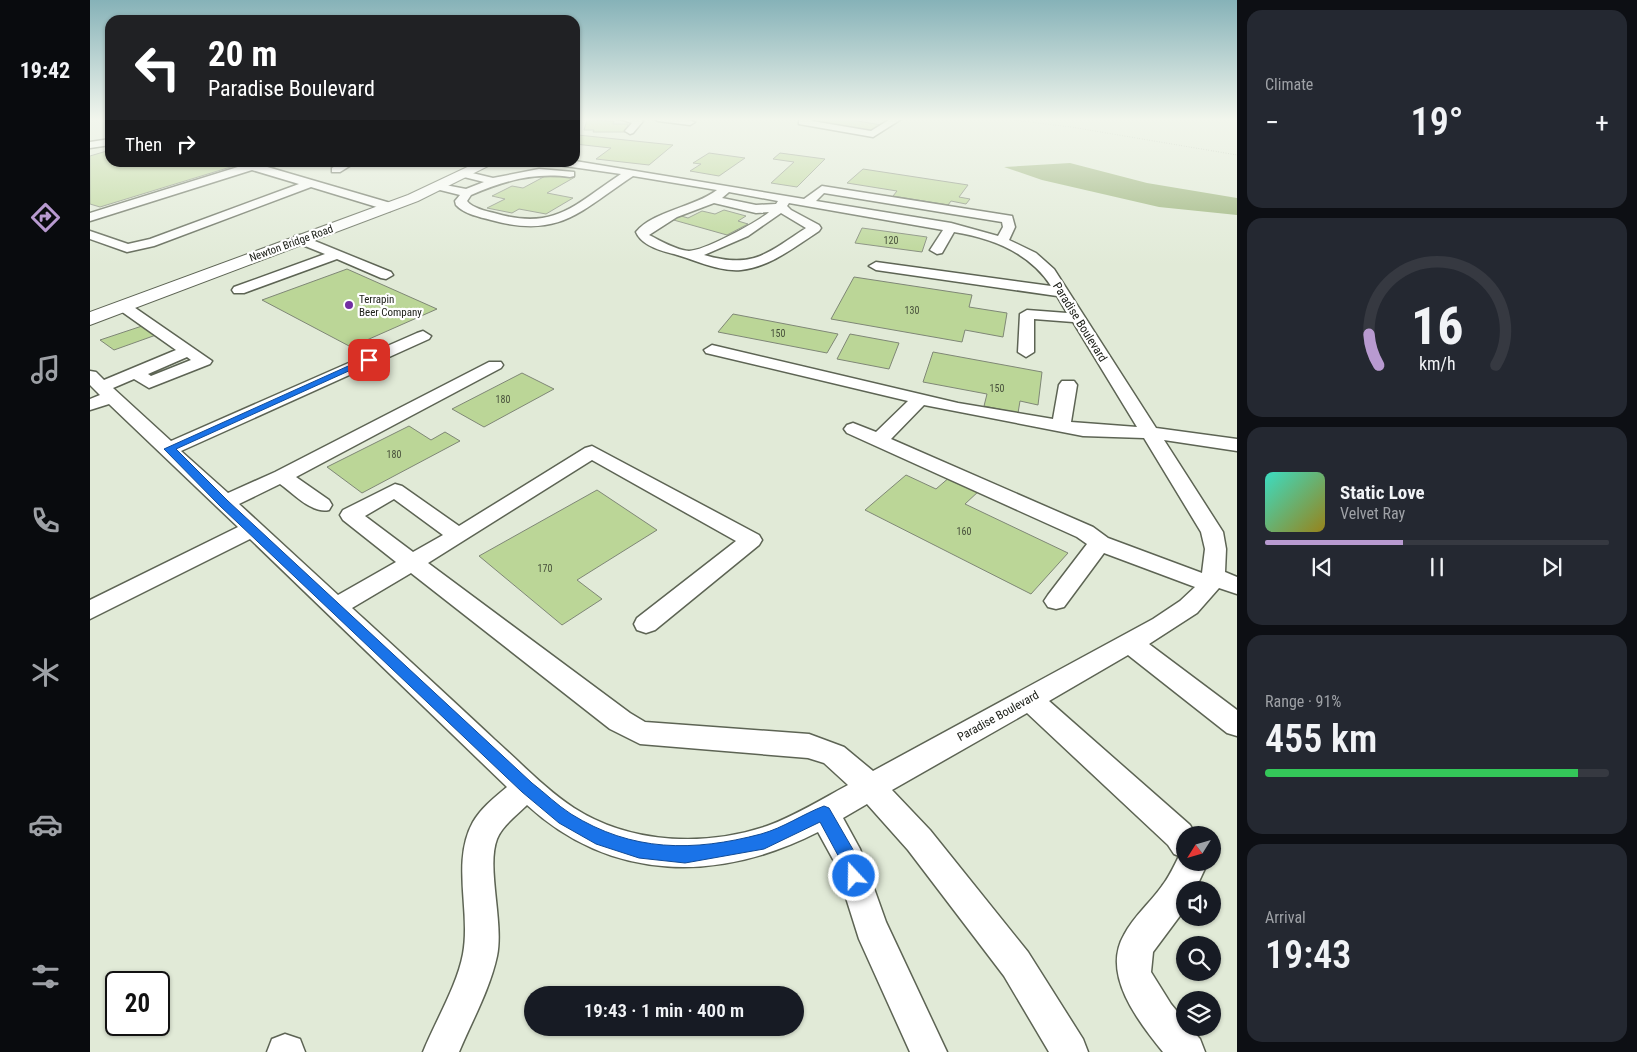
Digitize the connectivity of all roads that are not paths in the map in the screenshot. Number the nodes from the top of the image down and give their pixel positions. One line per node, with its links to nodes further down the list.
1 (242, 167): 17 (street)
2 (255, 167): 9 (street)
3 (341, 167): 6 (street)
4 (481, 167): 8 (main road, Newton Bridge Road)
5 (564, 168): 7 (street, Paradise Boulevard); 10 (street, Paradise Boulevard)
6 (336, 170)
7 (630, 172): 12 (street); 13 (street, Paradise Boulevard)
8 (468, 174): 10 (street); 11 (main road, Newton Bridge Road)
9 (312, 183): 16 (street); 19 (street)
10 (490, 183): 12 (street, Paradise Boulevard)
11 (440, 187): 12 (street); 16 (main road, Newton Bridge Road)
12 (467, 193)
13 (719, 194): 15 (street, Paradise Boulevard); 24 (street)
14 (807, 202): 15 (street, Paradise Boulevard); 18 (street, Paradise Boulevard); 21 (street)
15 (784, 203): 24 (street); 24 (street)
16 (390, 207): 20 (main road, Newton Bridge Road)
17 (90, 217)
18 (948, 231): 21 (street, Paradise Boulevard); 22 (street)
19 (90, 235)
20 (300, 240): 23 (street); 29 (main road, Newton Bridge Road)
21 (1002, 241): 28 (street, Paradise Boulevard)
22 (937, 250)
23 (338, 254): 26 (street); 27 (street)
24 (691, 255)
25 (876, 266): 28 (street)
26 (386, 275)
27 (239, 290)
28 (1062, 292): 31 (street, Paradise Boulevard)
29 (123, 306): 30 (main road, Newton Bridge Road); 37 (street)
30 (90, 318)
31 (1078, 318): 34 (street); 42 (street, Paradise Boulevard)
32 (424, 336): 45 (street)
33 (712, 350): 38 (street)
34 (1026, 352)
35 (495, 365): 46 (street)
36 (1068, 385): 40 (street)
37 (102, 386): 39 (street); 45 (street, Paradise Boulevard)
38 (920, 399): 40 (street); 43 (street)
39 (90, 405)
40 (1061, 426): 42 (street)
41 (853, 428): 43 (street)
42 (1150, 433): 44 (street); 53 (street, Paradise Boulevard)
43 (879, 440): 51 (street)
44 (1237, 445)
45 (169, 449): 47 (street, Paradise Boulevard)
46 (282, 476): 47 (street); 48 (street)
47 (224, 504): 49 (street, Paradise Boulevard)
48 (322, 505)
49 (252, 529): 56 (street, Paradise Boulevard); 57 (street)
50 (458, 536): 52 (street); 52 (street); 58 (street)
51 (1100, 543): 53 (street); 55 (street)
52 (414, 562): 56 (street); 62 (street)
53 (1212, 580): 54 (street); 59 (street, Paradise Boulevard)
54 (1237, 586)
55 (1056, 601)
56 (336, 607): 63 (street, Paradise Boulevard)
57 (90, 610)
58 (646, 624)
59 (1130, 643): 60 (street, Paradise Boulevard); 61 (street)
60 (1029, 699): 62 (street, Paradise Boulevard); 65 (street)
61 (1237, 725)
62 (870, 787): 64 (street, Paradise Boulevard); 69 (street)
63 (527, 788): 64 (street, Paradise Boulevard); 67 (street)
64 (824, 813): 68 (street)
65 (1176, 831)
66 (1189, 871): 70 (street)
67 (441, 1052)
68 (929, 1052)
69 (1070, 1052)
70 (1186, 1052)

